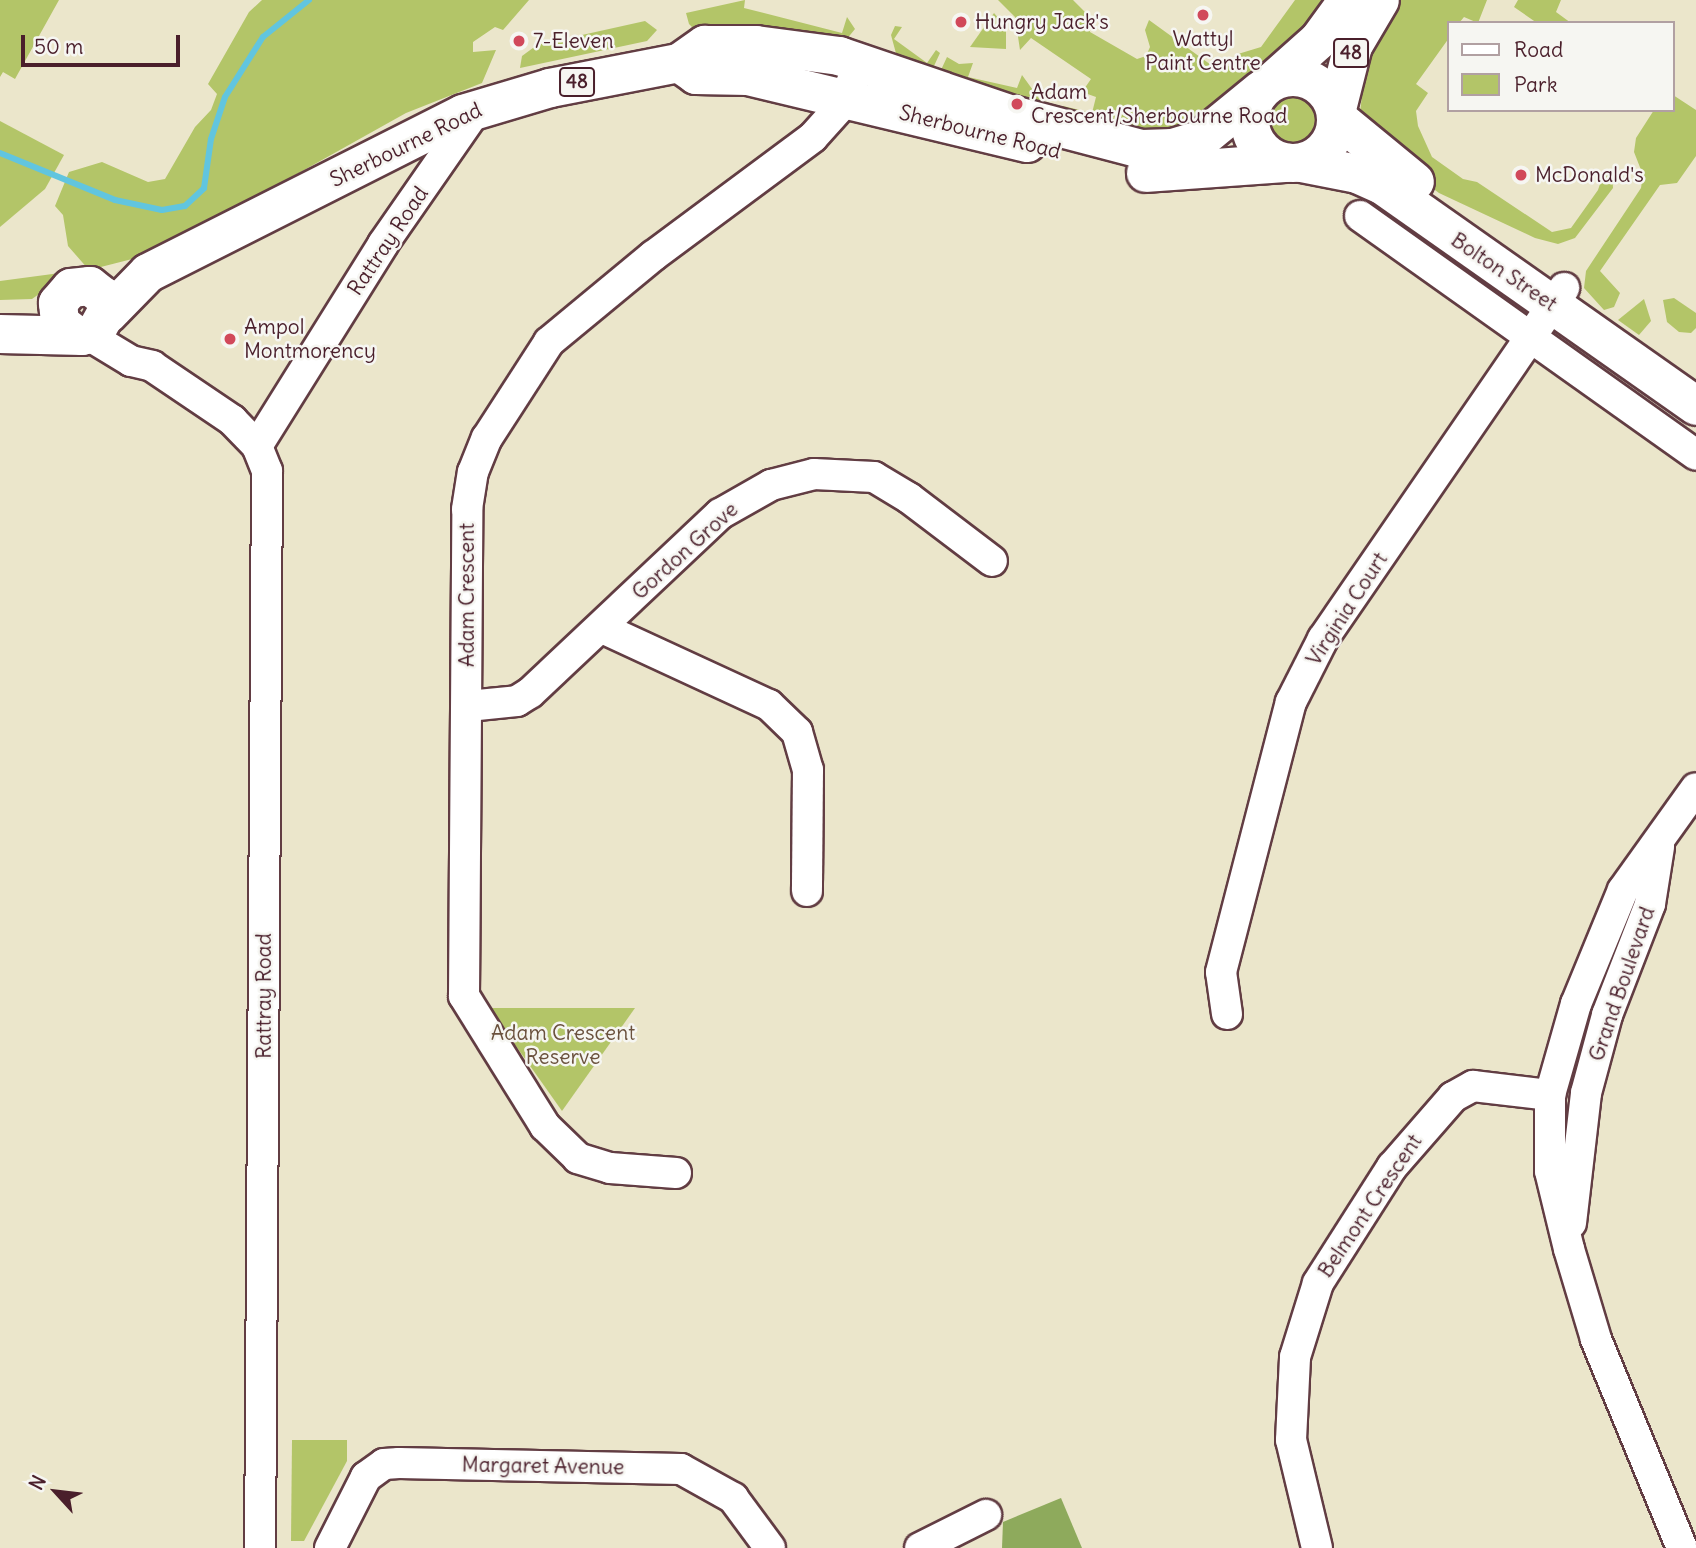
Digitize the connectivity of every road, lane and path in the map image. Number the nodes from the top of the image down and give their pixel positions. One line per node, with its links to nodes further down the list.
1 (1349, 0): 5 (main road, 48)
2 (1380, 0): 8 (main road, 48)
3 (859, 61): 4 (main road, Sherbourne Road / 48); 5 (main road, Sherbourne Road / 48); 6 (street, Adam Crescent)
4 (679, 63): 6 (main road, Sherbourne Road); 7 (main road, Sherbourne Road / 48)
5 (1267, 86): 8 (main road, 48); 9 (main road)
6 (845, 98): 9 (main road, Sherbourne Road); 22 (street, Adam Crescent)
7 (477, 108): 13 (main road, Sherbourne Road / 48); 18 (street, Rattray Road)
8 (1336, 115): 9 (main road, 48); 11 (main road, Bolton Street)
9 (1294, 163): 11 (main road, Bolton Street)
10 (1360, 216): 15 (street, Bolton Street)
11 (1559, 297): 15 (street, Virginia Court); 16 (main road, Bolton Street); 17 (main road, Bolton Street)
12 (0, 312): 13 (main road)
13 (87, 316): 14 (main road); 18 (street, Rattray Road)
14 (0, 334)
15 (1534, 338): 19 (street, Bolton Street); 26 (street, Virginia Court)
16 (1696, 382)
17 (1696, 406)
18 (257, 446): 31 (street, Rattray Road)
19 (1696, 455)
20 (992, 562): 21 (street, Gordon Grove)
21 (602, 628): 22 (street, Gordon Grove); 25 (street)
22 (468, 706): 28 (street, Adam Crescent)
23 (1696, 788): 24 (street, Grand Boulevard)
24 (1660, 844): 27 (street, Grand Boulevard); 29 (street, Grand Boulevard)
25 (806, 891)
26 (1227, 1014)
27 (1550, 1095): 29 (street, Grand Boulevard); 35 (street, Belmont Crescent)
28 (676, 1172)
29 (1569, 1250): 36 (street, Grand Boulevard)
30 (986, 1515): 34 (street)
31 (260, 1548)
32 (330, 1548): 33 (street, Margaret Avenue)
33 (770, 1548)
34 (920, 1548)
35 (1317, 1548)
36 (1682, 1548)

